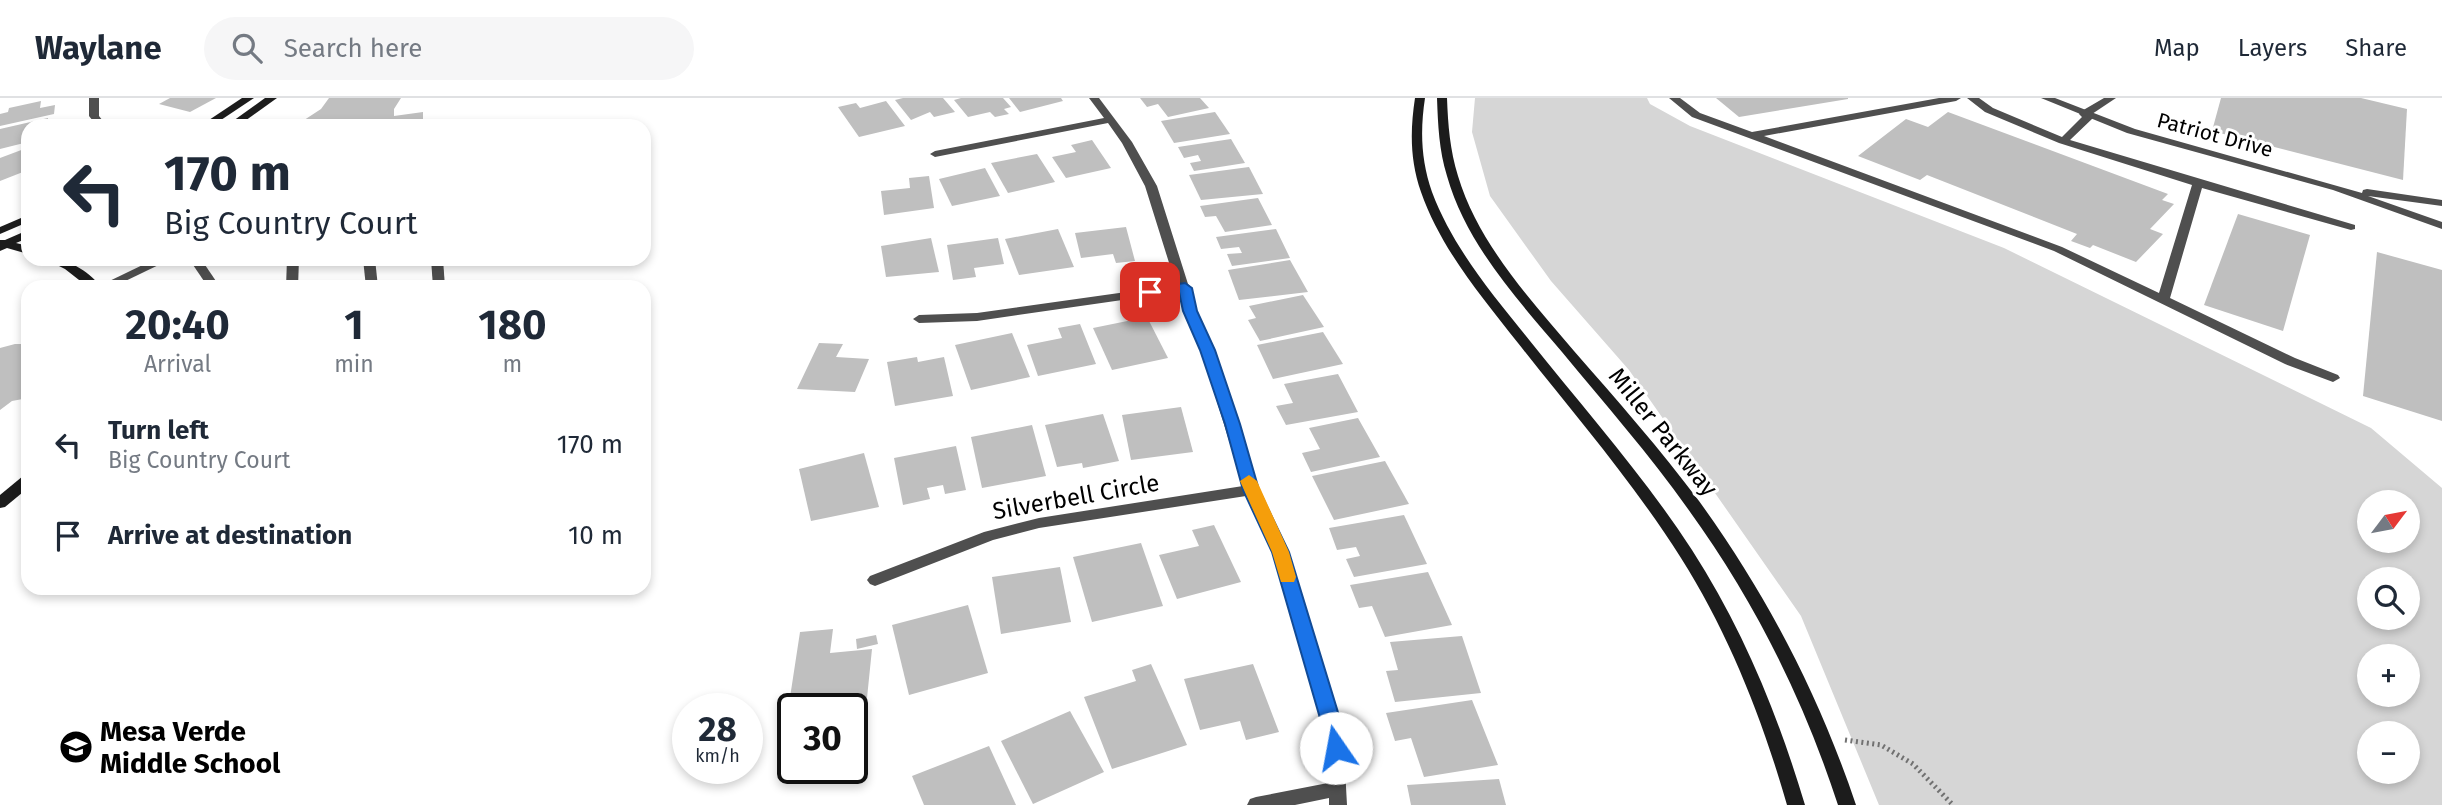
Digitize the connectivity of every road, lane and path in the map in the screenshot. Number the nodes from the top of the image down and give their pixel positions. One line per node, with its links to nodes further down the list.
1 (94, 98): 13 (street)
2 (249, 98): 14 (street)
3 (272, 98): 15 (street)
4 (1094, 98): 16 (street)
5 (1420, 98): 45 (street)
6 (1443, 98): 46 (street, Miller Parkway)
7 (1674, 98): 17 (street)
8 (1955, 98): 17 (street)
9 (1972, 98): 18 (street)
10 (2046, 98): 12 (street, Patriot Drive)
11 (2111, 98): 12 (street)
12 (2087, 115): 18 (street); 21 (street, Patriot Drive)
13 (96, 119)
14 (216, 119)
15 (241, 119)
16 (1109, 120): 19 (street); 34 (street)
17 (1751, 135): 35 (street)
18 (2063, 141): 20 (street)
19 (935, 154)
20 (2198, 183): 25 (street); 35 (street)
21 (2337, 188): 22 (street, Patriot Drive); 24 (street, Patriot Drive)
22 (2442, 204)
23 (21, 222): 26 (street)
24 (2442, 226)
25 (2351, 227)
26 (0, 232)
27 (21, 236): 28 (street)
28 (2, 244): 29 (street)
29 (21, 248)
30 (69, 266): 32 (street)
31 (150, 266): 33 (street)
32 (87, 280)
33 (118, 280)
34 (1185, 288): 36 (street); 39 (street)
35 (2164, 300): 37 (street)
36 (919, 319)
37 (2333, 378)
38 (21, 486): 40 (street)
39 (1251, 490): 41 (street, Silverbell Circle); 43 (street)
40 (0, 503)
41 (874, 580)
42 (1845, 740): 47 (path)
43 (1337, 797): 44 (street)
44 (1256, 805)
45 (1796, 805)
46 (1847, 805)
47 (1953, 805)

